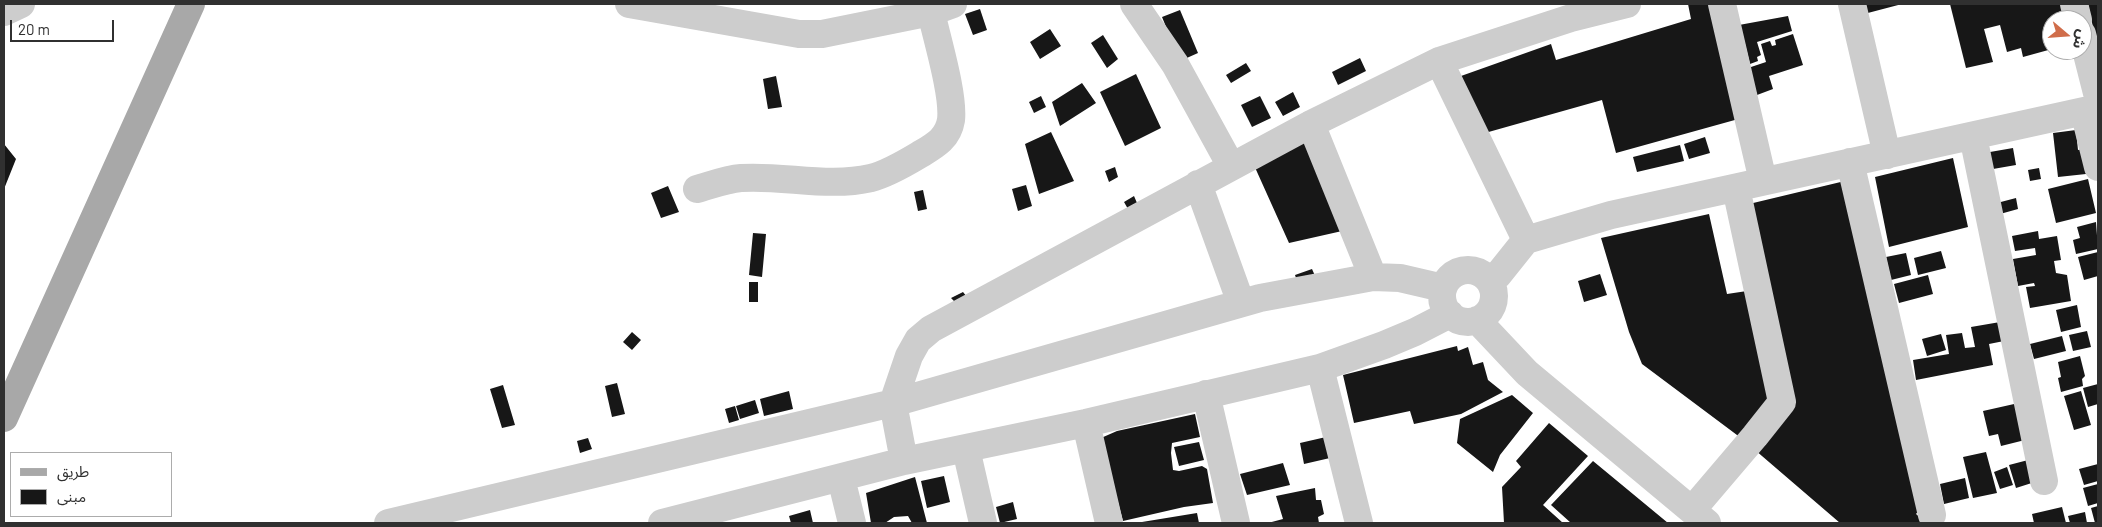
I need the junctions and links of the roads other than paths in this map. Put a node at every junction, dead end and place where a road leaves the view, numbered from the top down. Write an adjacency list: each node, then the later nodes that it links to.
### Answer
1 (21, 4): 10 (street)
2 (191, 4): 34 (main road)
3 (629, 4): 8 (street)
4 (1134, 4): 18 (street)
5 (1627, 4): 9 (street)
6 (1722, 4): 20 (street)
7 (1852, 4): 16 (street)
8 (942, 8): 23 (street)
9 (1566, 11): 12 (street)
10 (4, 12)
11 (2086, 60): 13 (street)
12 (1439, 61): 14 (street); 24 (street)
13 (2094, 105): 15 (street); 19 (street)
14 (1311, 124): 18 (street); 25 (street)
15 (1974, 136): 16 (street); 39 (street)
16 (1887, 155): 17 (street)
17 (1850, 162): 20 (street); 41 (street)
18 (1231, 166): 21 (street)
19 (2098, 167)
20 (1763, 182): 22 (street)
21 (1198, 184): 28 (street); 33 (street)
22 (1736, 188): 24 (street); 42 (street)
23 (697, 189)
24 (1526, 240): 26 (street)
25 (1373, 277): 27 (street); 28 (street)
26 (1490, 280): 27 (street); 30 (street)
27 (1443, 288): 29 (street)
28 (1241, 303): 33 (street)
29 (1450, 314): 30 (street); 31 (street)
30 (1477, 320): 42 (street)
31 (1320, 368): 32 (street); 49 (street)
32 (1206, 394): 35 (street); 48 (street)
33 (893, 403): 37 (street); 43 (street)
34 (4, 418)
35 (1086, 423): 36 (street); 47 (street)
36 (966, 449): 37 (street); 46 (street)
37 (904, 461): 38 (street)
38 (841, 478): 40 (street); 45 (street)
39 (2044, 481)
40 (729, 514): 44 (street)
41 (1932, 515)
42 (1699, 517)
43 (388, 523)
44 (662, 523)
45 (852, 523)
46 (983, 523)
47 (1109, 523)
48 (1236, 523)
49 (1359, 523)

